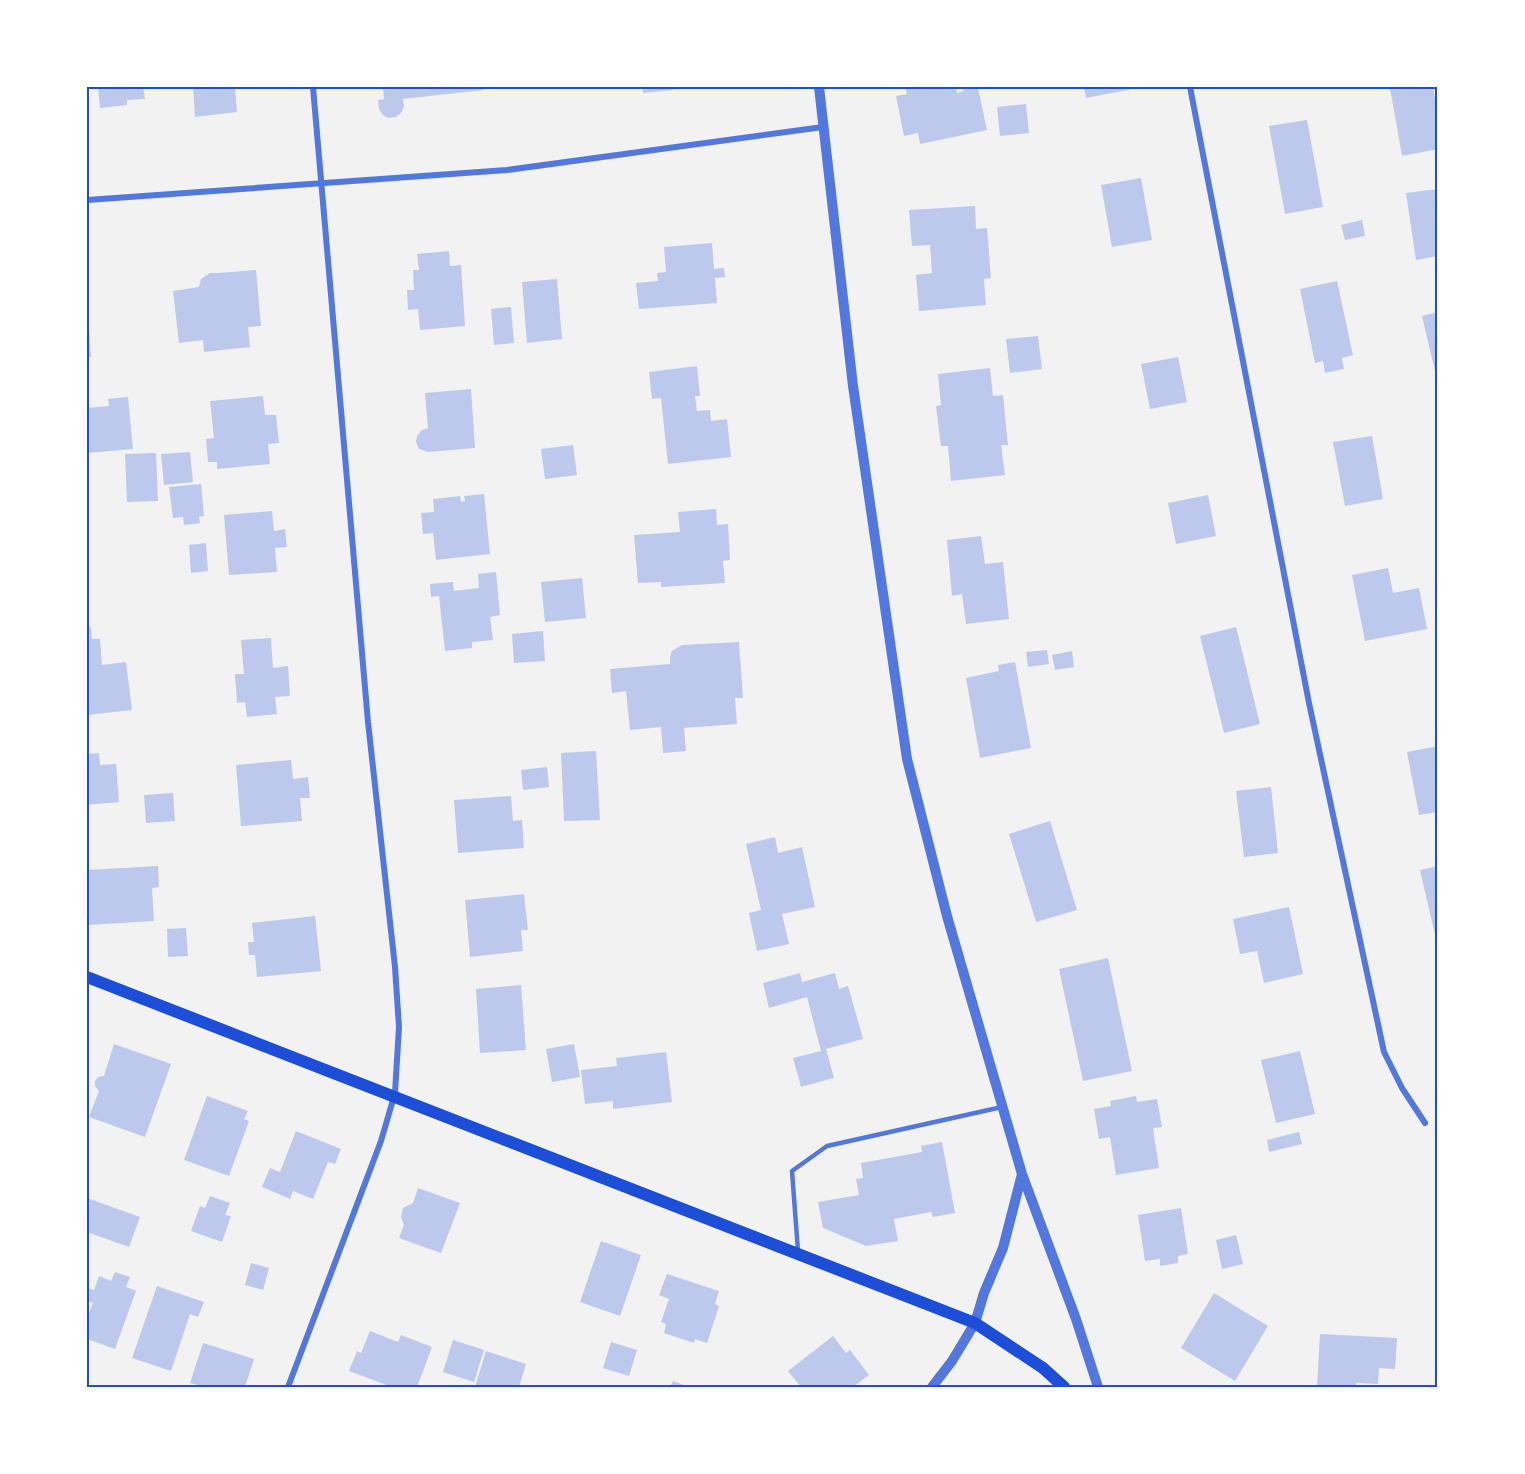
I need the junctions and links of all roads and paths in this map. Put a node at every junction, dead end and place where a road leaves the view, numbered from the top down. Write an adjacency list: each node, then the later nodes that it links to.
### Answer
1 (313, 87): 5 (street)
2 (819, 87): 4 (street)
3 (1190, 87): 10 (street)
4 (824, 127): 5 (street); 9 (street)
5 (321, 183): 6 (street); 8 (street)
6 (87, 200)
7 (87, 977): 8 (main road)
8 (394, 1097): 12 (main road); 14 (street)
9 (1002, 1107): 11 (street); 12 (lane)
10 (1425, 1123)
11 (1022, 1174): 13 (street); 17 (street)
12 (798, 1254): 13 (main road)
13 (975, 1323): 15 (street); 16 (main road)
14 (288, 1387)
15 (932, 1387)
16 (1064, 1387)
17 (1098, 1387)

